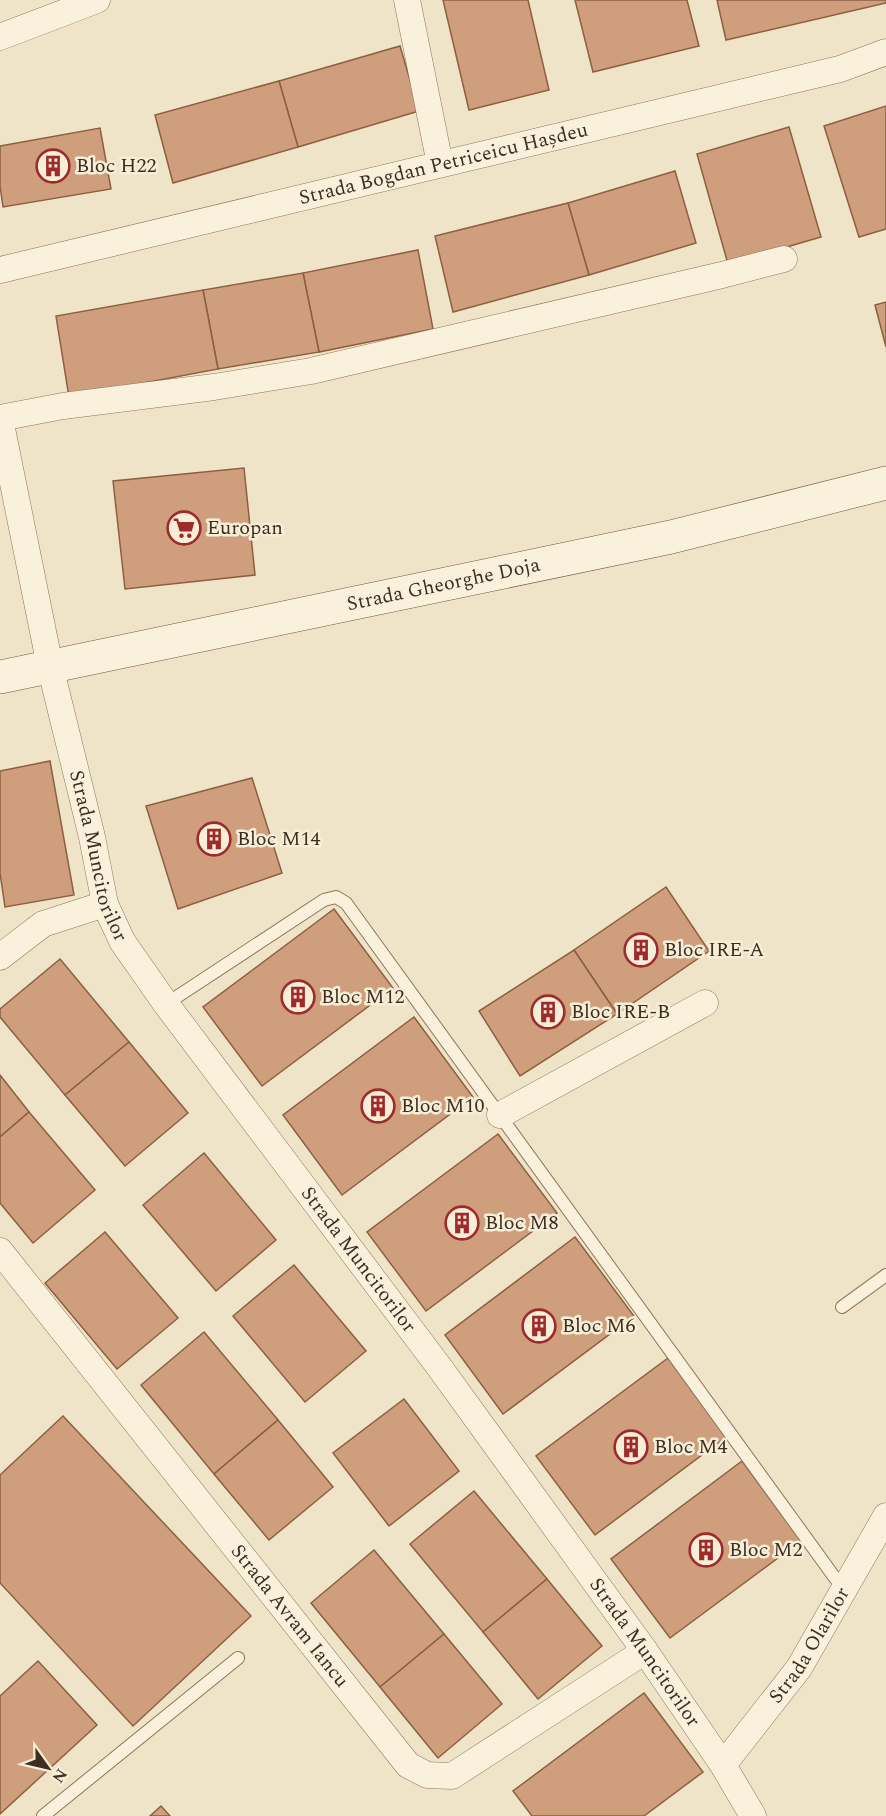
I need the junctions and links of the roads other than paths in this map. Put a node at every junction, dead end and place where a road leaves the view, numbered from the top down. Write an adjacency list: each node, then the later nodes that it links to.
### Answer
1 (97, 0): 3 (street)
2 (407, 0): 5 (street)
3 (0, 37)
4 (886, 52): 5 (street, Strada Bogdan Petriceicu Hașdeu)
5 (440, 164): 7 (street, Strada Bogdan Petriceicu Hașdeu)
6 (784, 259): 8 (street)
7 (0, 270)
8 (0, 418): 10 (street, Strada Muncitorilor)
9 (886, 483): 10 (main road, Strada Gheorghe Doja)
10 (50, 666): 11 (main road, Strada Gheorghe Doja); 12 (street, Strada Muncitorilor)
11 (0, 677)
12 (105, 904): 13 (street); 15 (street, Strada Muncitorilor)
13 (0, 957)
14 (705, 1003): 16 (street)
15 (166, 1004): 16 (lane); 22 (street, Strada Muncitorilor)
16 (500, 1115): 21 (lane)
17 (2, 1259): 22 (street, Strada Avram Iancu)
18 (886, 1275): 19 (lane)
19 (842, 1307)
20 (886, 1516): 21 (street, Strada Olarilor)
21 (843, 1589): 24 (street, Strada Olarilor)
22 (645, 1651): 24 (street, Strada Muncitorilor)
23 (238, 1658): 25 (lane)
24 (723, 1765): 26 (street, Strada Muncitorilor)
25 (43, 1816)
26 (753, 1816)

